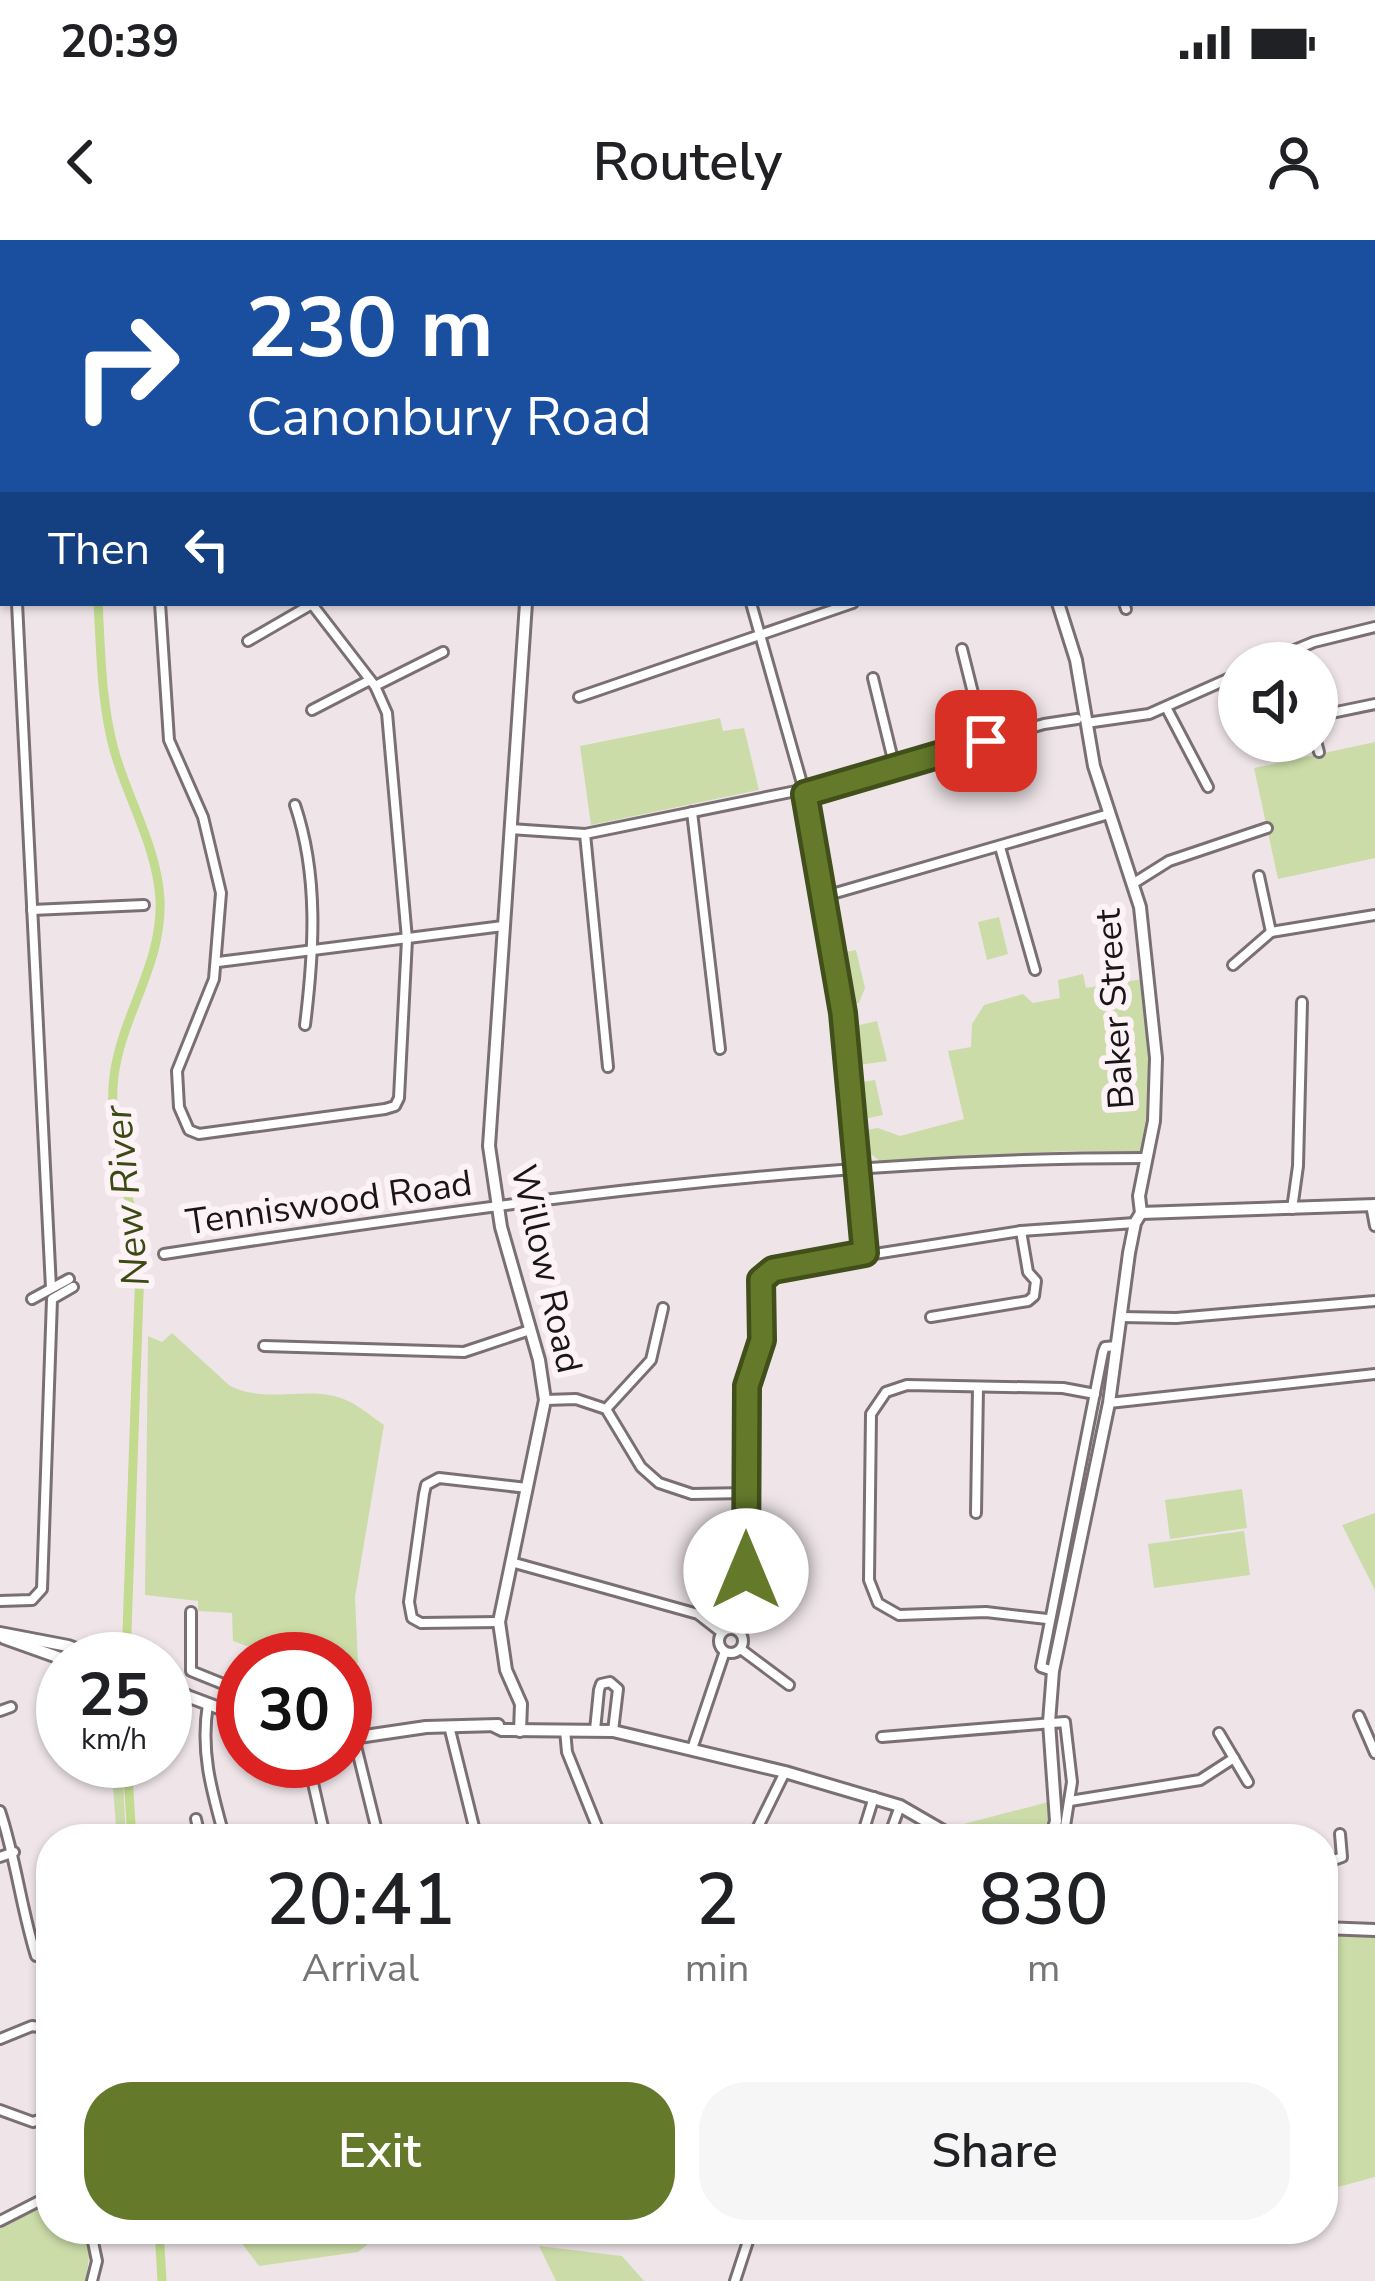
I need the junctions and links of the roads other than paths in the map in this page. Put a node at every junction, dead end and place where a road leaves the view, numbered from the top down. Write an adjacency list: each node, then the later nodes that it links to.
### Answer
1 (17, 606): 39 (street)
2 (160, 606): 45 (street)
3 (307, 606): 11 (street)
4 (314, 606): 16 (street)
5 (526, 606): 32 (street, Willow Road)
6 (752, 606): 10 (street)
7 (844, 606): 10 (street)
8 (1059, 606): 23 (street, Baker Street)
9 (1375, 628): 12 (street)
10 (760, 634): 18 (street); 27 (street)
11 (248, 641)
12 (1314, 642)
13 (962, 650): 24 (street)
14 (443, 652): 16 (street)
15 (873, 678): 25 (street)
16 (373, 683): 21 (street); 43 (street)
17 (1218, 684): 20 (street)
18 (579, 697)
19 (1375, 704): 22 (street)
20 (1167, 708): 23 (street); 26 (street)
21 (312, 710)
22 (1338, 712)
23 (1082, 721): 24 (street); 30 (street, Baker Street)
24 (986, 741): 25 (street)
25 (896, 768): 27 (street)
26 (1208, 787)
27 (805, 794): 29 (street); 37 (street)
28 (295, 805): 44 (street)
29 (692, 812): 33 (street); 50 (street)
30 (1109, 814): 34 (street); 36 (street, Baker Street)
31 (1267, 828): 36 (street)
32 (510, 830): 33 (street); 41 (street, Willow Road)
33 (585, 834): 51 (street)
34 (1000, 847): 37 (street); 47 (street)
35 (1259, 876): 42 (street)
36 (1134, 883): 52 (street, Baker Street)
37 (825, 896): 53 (street)
38 (144, 905): 39 (street)
39 (32, 910): 62 (street)
40 (1375, 915): 42 (street)
41 (503, 926): 43 (street); 55 (street, Willow Road)
42 (1271, 932): 46 (street)
43 (406, 940): 44 (street); 45 (street)
44 (314, 952): 45 (street); 49 (street)
45 (218, 962)
46 (1233, 965)
47 (1035, 970)
48 (1302, 1002): 56 (street)
49 (305, 1025)
50 (720, 1049)
51 (608, 1067)
52 (1148, 1157): 53 (street, Tenniswood Road); 57 (street, Baker Street)
53 (856, 1170): 55 (street, Tenniswood Road); 61 (street)
54 (1373, 1205): 56 (street); 58 (street)
55 (497, 1206): 60 (street, Tenniswood Road); 68 (street, Willow Road)
56 (1292, 1210): 57 (street)
57 (1138, 1218): 59 (street); 67 (street, Baker Street)
58 (1375, 1226)
59 (1021, 1231): 61 (street); 66 (street)
60 (164, 1254)
61 (869, 1254): 78 (street)
62 (51, 1288): 63 (street); 81 (street)
63 (32, 1299)
64 (1375, 1301): 67 (street)
65 (663, 1308): 76 (street)
66 (931, 1317)
67 (1121, 1317): 70 (street, Baker Street)
68 (530, 1330): 69 (street); 74 (street, Willow Road)
69 (264, 1346)
70 (1118, 1346): 73 (street, Baker Street); 75 (street, Baker Street)
71 (1375, 1374): 75 (street)
72 (978, 1387): 73 (street); 79 (street); 83 (street)
73 (1095, 1394): 83 (street, Baker Street)
74 (544, 1400): 76 (street); 77 (street, Willow Road)
75 (1109, 1403): 92 (street, Baker Street)
76 (606, 1409): 78 (street)
77 (527, 1488): 80 (street, Willow Road); 84 (street)
78 (747, 1493): 85 (street)
79 (976, 1513)
80 (509, 1562): 84 (street, Willow Road); 86 (street)
81 (0, 1601)
82 (191, 1612): 93 (street)
83 (1048, 1619): 92 (street, Baker Street)
84 (500, 1622): 103 (street, Willow Road)
85 (738, 1630): 86 (street); 90 (street)
86 (721, 1632): 91 (street)
87 (0, 1634): 88 (street); 89 (street)
88 (36, 1640)
89 (36, 1648)
90 (742, 1650): 91 (street); 94 (street)
91 (724, 1654): 111 (street)
92 (1053, 1672): 101 (street, Baker Street)
93 (216, 1681)
94 (789, 1685)
95 (192, 1698): 96 (street)
96 (208, 1704): 98 (street); 125 (street)
97 (11, 1707): 99 (street)
98 (216, 1707)
99 (0, 1712)
100 (1359, 1716): 112 (street)
101 (1048, 1722): 109 (street); 120 (street); 134 (street, Baker Street)
102 (449, 1726): 103 (street); 108 (street); 128 (street)
103 (520, 1727): 104 (street)
104 (563, 1729): 105 (street); 129 (street)
105 (595, 1730): 106 (street); 106 (street)
106 (613, 1731): 110 (street)
107 (1220, 1733): 114 (street)
108 (372, 1735)
109 (883, 1737)
110 (657, 1742): 111 (street); 113 (street)
111 (693, 1746): 113 (street)
112 (1375, 1754)
113 (725, 1758): 115 (street)
114 (1234, 1758): 116 (street); 120 (street)
115 (785, 1772): 119 (street); 130 (street)
116 (1248, 1782)
117 (314, 1788): 126 (street)
118 (364, 1788): 127 (street)
119 (874, 1796): 121 (street); 131 (street)
120 (1070, 1801): 135 (street)
121 (900, 1806): 132 (street); 133 (street)
122 (0, 1811): 137 (street)
123 (196, 1819): 124 (street)
124 (197, 1824)
125 (221, 1824)
126 (322, 1824)
127 (375, 1824)
128 (472, 1824)
129 (596, 1824)
130 (759, 1824)
131 (866, 1824)
132 (893, 1824)
133 (931, 1824)
134 (1053, 1824)
135 (1066, 1824)
136 (1340, 1834): 139 (street)
137 (14, 1852): 138 (street); 142 (street)
138 (0, 1857)
139 (1338, 1858)
140 (1338, 1929): 141 (street)
141 (1375, 1930)
142 (36, 1956)
143 (36, 2027): 144 (street)
144 (0, 2038)
145 (0, 2110): 146 (street)
146 (36, 2121)
147 (36, 2203): 148 (street)
148 (0, 2221)
149 (94, 2244): 151 (street)
150 (747, 2244): 152 (street)
151 (92, 2281)
152 (735, 2281)

